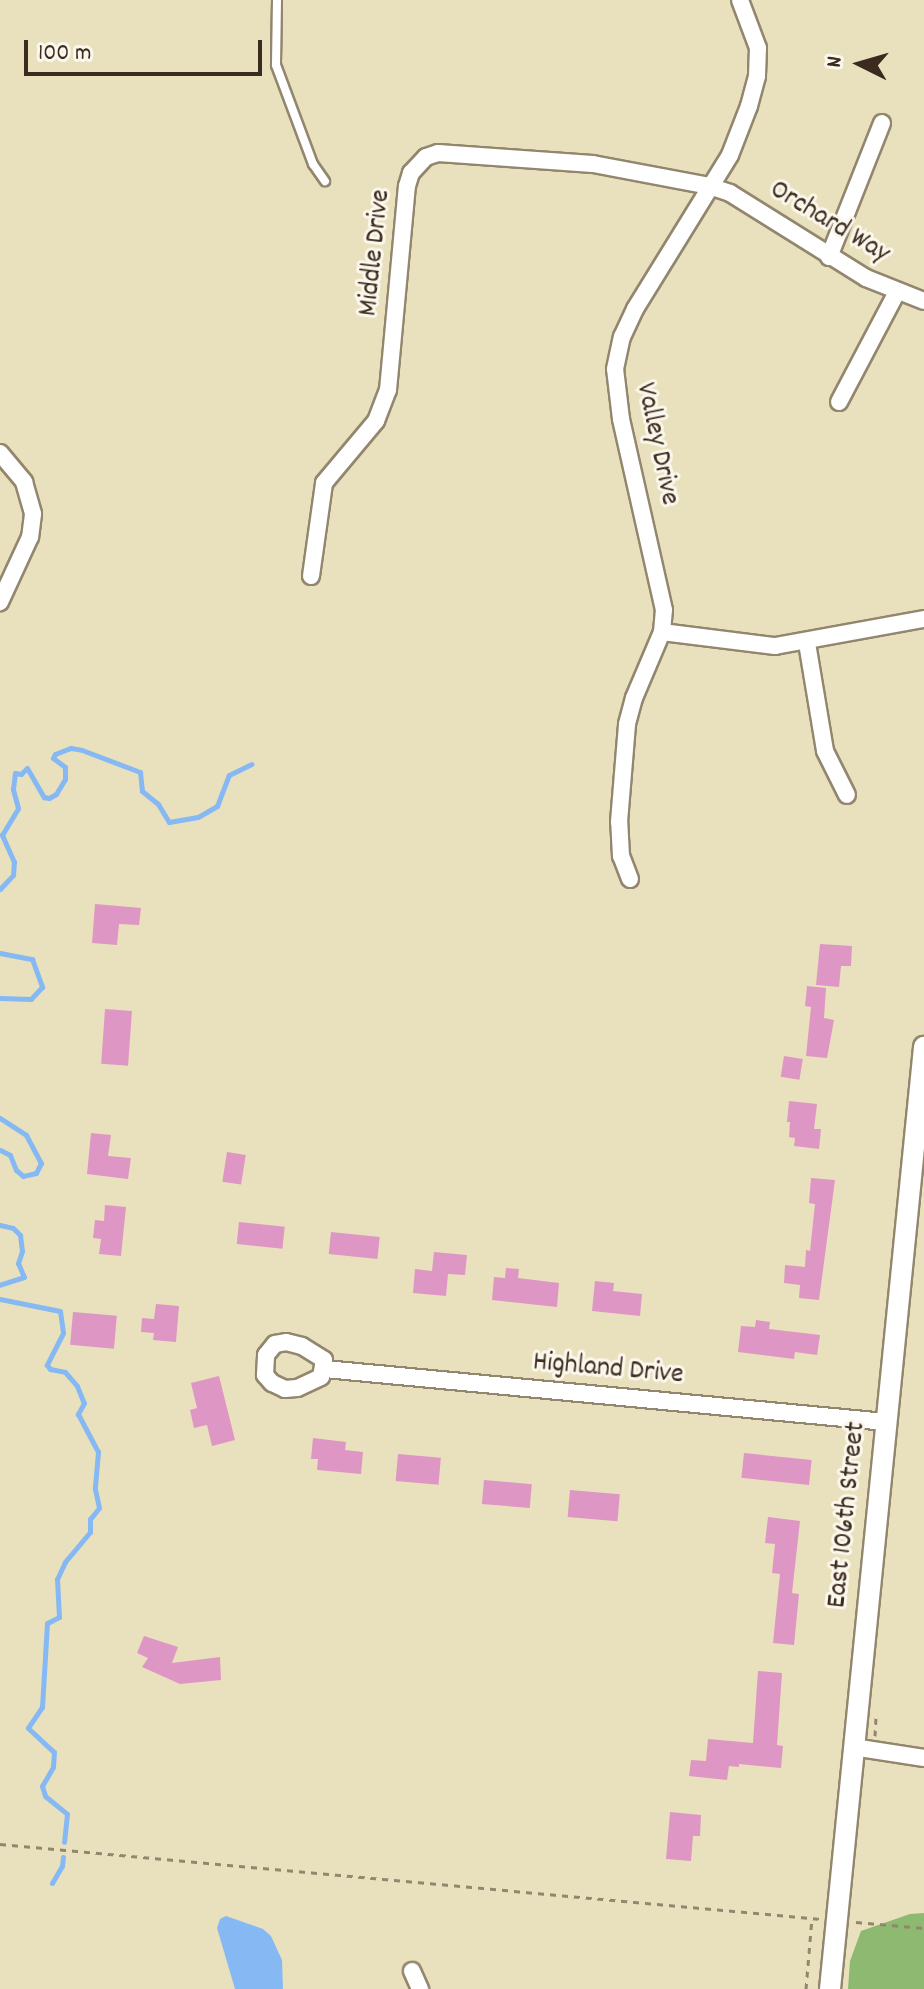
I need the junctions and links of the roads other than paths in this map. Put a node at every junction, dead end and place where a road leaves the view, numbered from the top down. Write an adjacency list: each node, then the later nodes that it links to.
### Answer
1 (277, 0): 4 (lane)
2 (740, 0): 5 (street, Valley Drive)
3 (882, 123): 6 (street)
4 (325, 181)
5 (709, 186): 6 (street, Orchard Way); 11 (street, Middle Drive); 14 (street, Valley Drive)
6 (829, 257): 7 (street, Orchard Way)
7 (897, 292): 8 (street, Orchard Way); 9 (street)
8 (924, 301)
9 (839, 402)
10 (0, 453): 12 (street)
11 (311, 576)
12 (0, 602)
13 (924, 619): 15 (street)
14 (662, 632): 15 (street); 17 (street, Valley Drive)
15 (807, 643): 16 (street)
16 (847, 795)
17 (630, 879)
18 (924, 1047): 20 (street, East 106th Street)
19 (325, 1369): 20 (street, Highland Drive)
20 (886, 1422): 21 (street, East 106th Street)
21 (853, 1747): 22 (street); 25 (street, East 106th Street)
22 (924, 1758)
23 (412, 1971): 24 (street)
24 (420, 1989)
25 (830, 1989)

